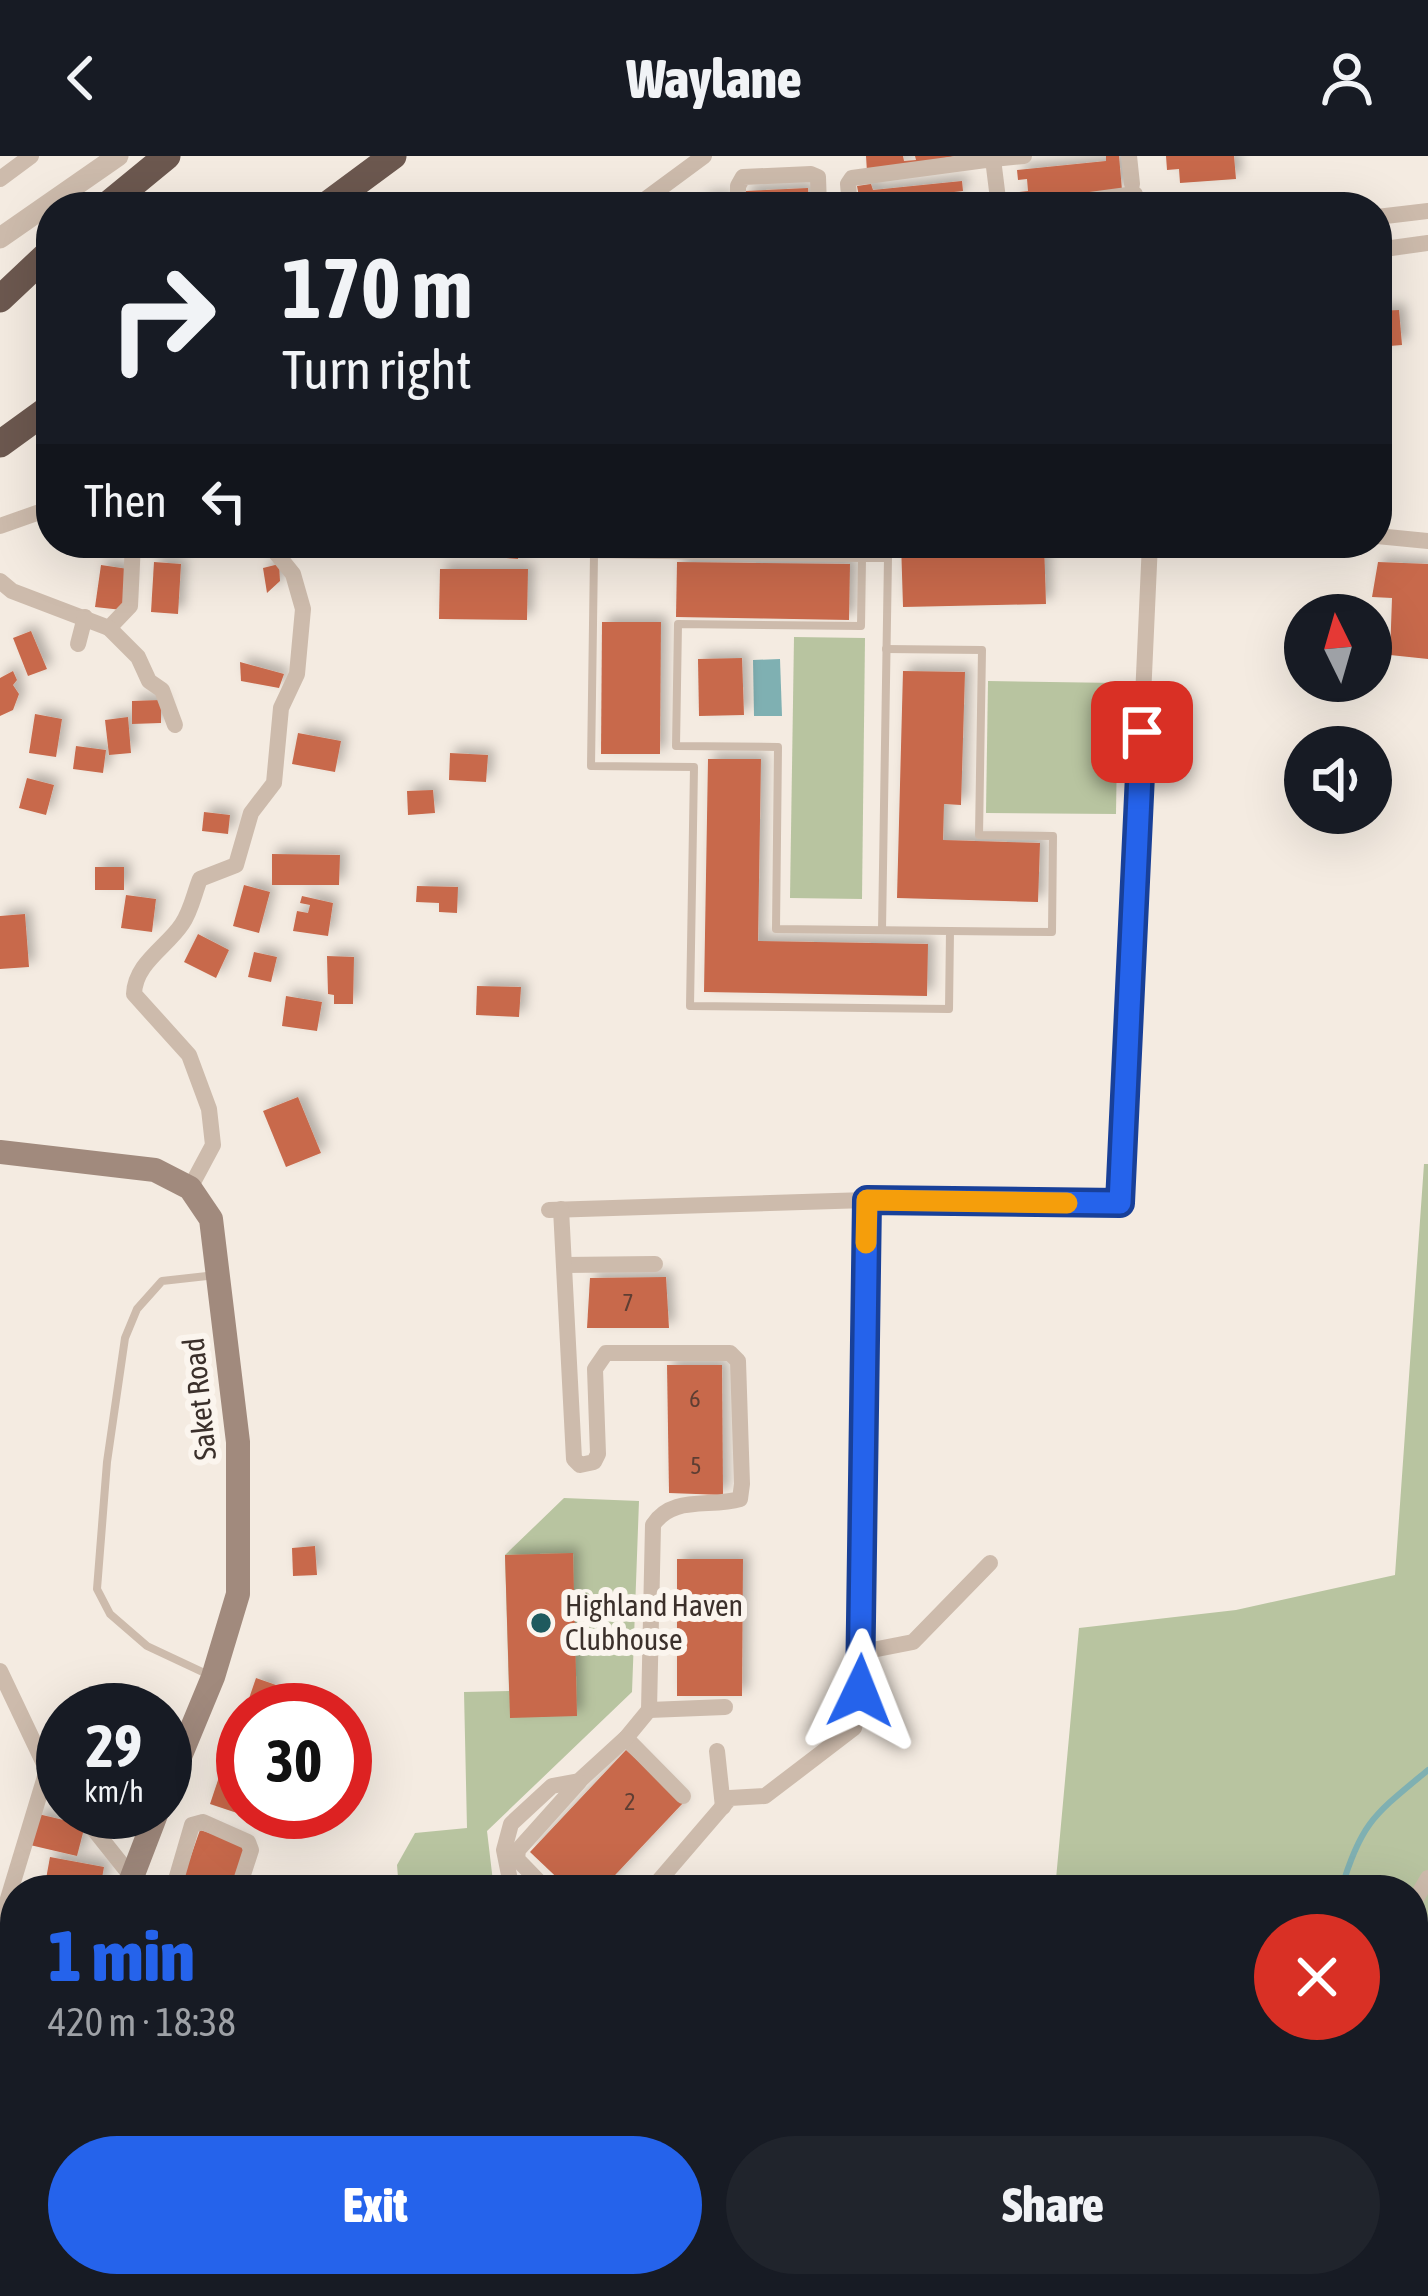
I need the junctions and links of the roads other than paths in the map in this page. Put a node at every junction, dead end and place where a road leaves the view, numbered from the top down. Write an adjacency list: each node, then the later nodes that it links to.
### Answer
1 (31, 156): 12 (street)
2 (118, 156): 13 (street)
3 (167, 156): 14 (highway)
4 (393, 156): 15 (highway)
5 (704, 156): 16 (street)
6 (855, 156): 11 (street)
7 (1024, 156): 10 (street)
8 (1129, 156): 21 (street)
9 (967, 159): 10 (street); 11 (street)
10 (993, 159): 20 (street)
11 (857, 177): 19 (street)
12 (0, 179)
13 (66, 192)
14 (123, 192)
15 (344, 192)
16 (655, 192)
17 (738, 192): 18 (street)
18 (818, 192)
19 (849, 192)
20 (997, 192)
21 (1117, 192)
22 (1428, 211): 24 (street)
23 (36, 213): 25 (street)
24 (1392, 215)
25 (0, 238)
26 (1428, 243): 27 (street)
27 (1392, 248)
28 (36, 265): 29 (highway)
29 (0, 299)
30 (36, 418): 31 (highway)
31 (0, 444)
32 (36, 513): 33 (street)
33 (0, 526)
34 (1392, 537): 35 (street)
35 (1428, 541)
36 (133, 558): 44 (street)
37 (280, 558): 51 (street)
38 (594, 558): 49 (lane)
39 (862, 558): 40 (lane); 48 (lane)
40 (888, 558): 46 (lane)
41 (1149, 558): 52 (street)
42 (0, 581): 43 (street)
43 (85, 617): 44 (street); 45 (street)
44 (109, 628): 47 (street)
45 (78, 644)
46 (886, 649): 48 (lane); 49 (lane)
47 (175, 725)
48 (883, 930): 49 (lane)
49 (950, 931)
50 (0, 1152): 51 (main road)
51 (190, 1188): 55 (main road, Saket Road)
52 (867, 1200): 53 (street); 57 (street)
53 (566, 1264): 54 (street); 61 (street)
54 (655, 1264)
55 (218, 1275): 59 (main road, Saket Road); 59 (lane)
56 (990, 1563): 57 (street)
57 (862, 1652): 69 (street)
58 (0, 1671): 64 (street)
59 (213, 1677): 62 (main road, Saket Road)
60 (724, 1707): 61 (street)
61 (649, 1710): 63 (street)
62 (192, 1728)
63 (626, 1738): 66 (street); 67 (street)
64 (36, 1747)
65 (717, 1751): 69 (street)
66 (579, 1781): 77 (street); 78 (street)
67 (682, 1796)
68 (36, 1806): 72 (street)
69 (723, 1807): 79 (street)
70 (99, 1839): 73 (street)
71 (147, 1839): 74 (main road)
72 (15, 1875)
73 (123, 1875)
74 (132, 1875)
75 (177, 1875): 76 (street)
76 (243, 1875)
77 (509, 1875)
78 (532, 1875)
79 (664, 1875)

